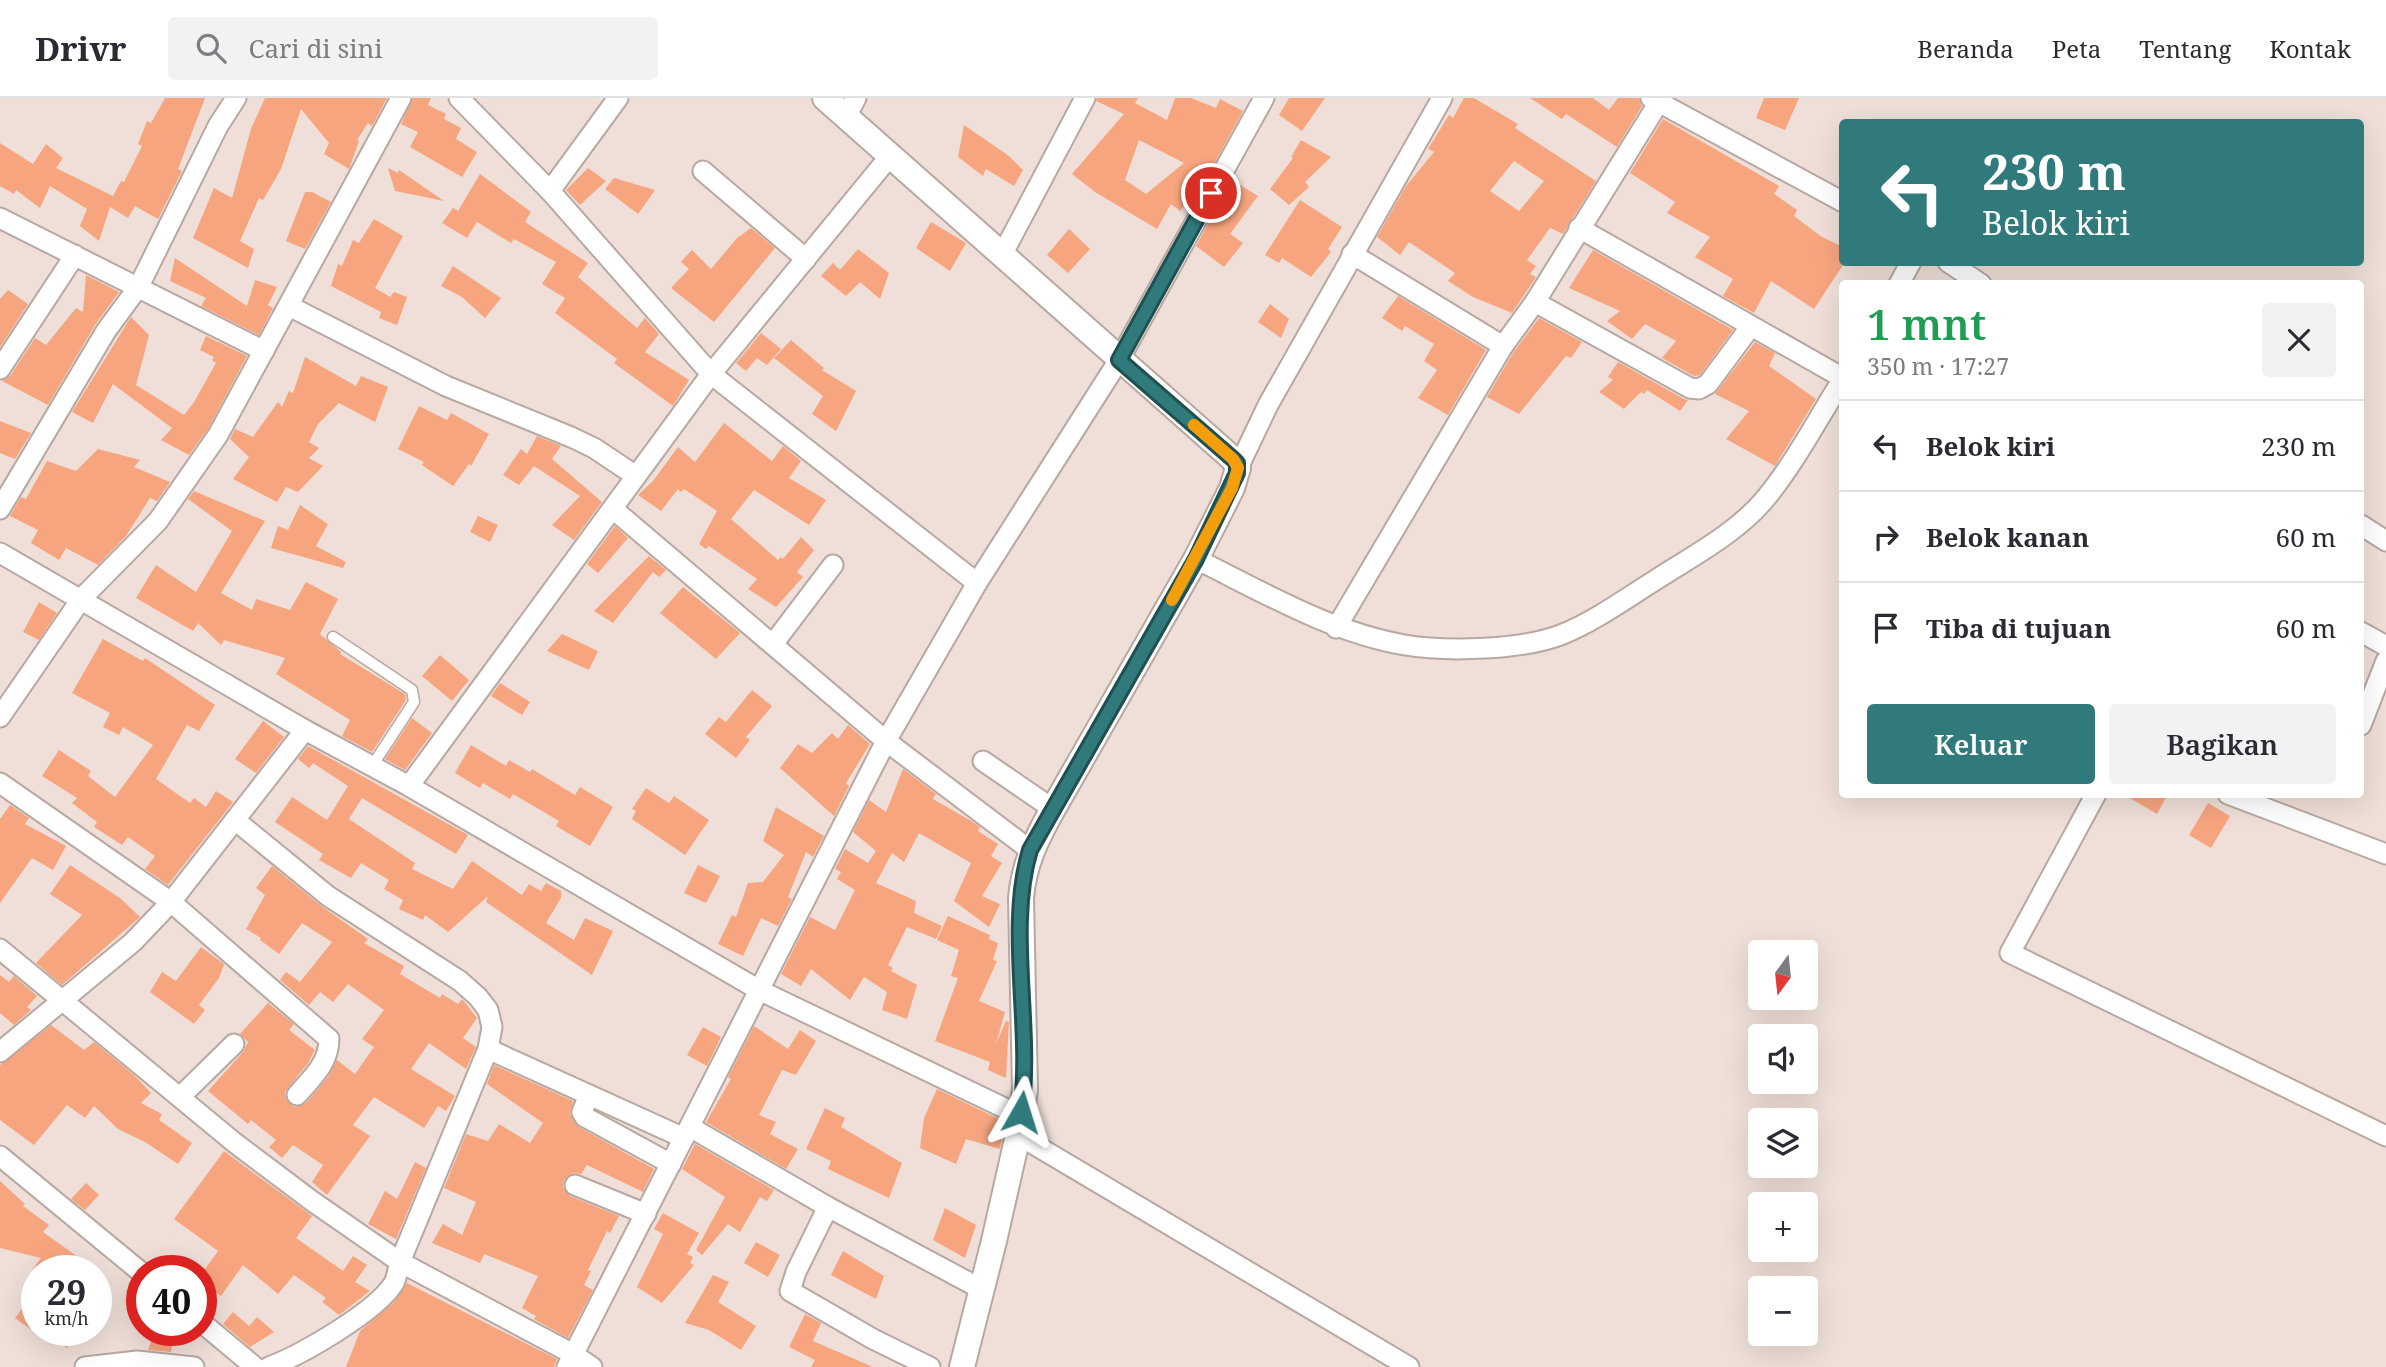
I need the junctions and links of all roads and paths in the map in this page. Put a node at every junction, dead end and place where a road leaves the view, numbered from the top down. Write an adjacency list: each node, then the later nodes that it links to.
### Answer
1 (236, 98): 23 (street)
2 (401, 98): 25 (street)
3 (459, 98): 13 (street)
4 (618, 98): 13 (street)
5 (825, 98): 10 (street)
6 (1085, 98): 19 (street)
7 (1264, 98): 29 (street)
8 (1442, 98): 17 (street)
9 (1655, 100): 14 (street); 16 (street)
10 (851, 107): 11 (street)
11 (890, 156): 19 (street); 20 (street)
12 (703, 171): 20 (street)
13 (550, 191): 31 (street)
14 (1839, 200)
15 (0, 218): 18 (street)
16 (1579, 228): 24 (street); 26 (street)
17 (1352, 254): 27 (street); 34 (street)
18 (75, 255): 23 (street); 30 (street)
19 (1002, 255): 29 (street)
20 (806, 259): 31 (street)
21 (1954, 266): 22 (street)
22 (1975, 280)
23 (139, 286): 28 (street); 36 (street)
24 (1535, 302): 26 (street); 27 (street)
25 (289, 306): 28 (street); 35 (street)
26 (1751, 326): 32 (street)
27 (1503, 346): 45 (street)
28 (264, 351): 44 (street)
29 (1119, 360): 34 (street); 43 (street)
30 (0, 369)
31 (711, 374): 35 (street); 43 (street)
32 (1839, 377)
33 (1839, 385): 45 (street)
34 (1238, 468): 41 (street)
35 (636, 476): 37 (street)
36 (0, 509)
37 (613, 509): 48 (street); 58 (street)
38 (2364, 527): 39 (street)
39 (2386, 541)
40 (0, 553): 44 (street)
41 (1196, 559): 45 (street); 61 (street)
42 (833, 565): 48 (street)
43 (977, 583): 54 (street)
44 (82, 598): 51 (street); 53 (street)
45 (1336, 628)
46 (2364, 634): 49 (street)
47 (333, 637): 56 (lane)
48 (773, 644): 54 (street)
49 (2386, 646)
50 (2386, 661): 52 (street)
51 (0, 717)
52 (2364, 717)
53 (305, 730): 56 (street); 62 (street)
54 (886, 741): 63 (street); 67 (street)
55 (983, 761): 61 (street)
56 (372, 766): 58 (street)
57 (0, 783): 65 (street)
58 (409, 786): 67 (street)
59 (2094, 798): 77 (street)
60 (2239, 798): 64 (street)
61 (1053, 809): 63 (street)
62 (235, 820): 65 (street); 70 (street)
63 (1030, 850): 75 (street)
64 (2386, 854)
65 (171, 902): 68 (street); 73 (street)
66 (0, 949): 68 (street)
67 (759, 990): 75 (street); 76 (street)
68 (63, 1000): 71 (street); 74 (street)
69 (234, 1044): 74 (street)
70 (488, 1049): 72 (street); 84 (street)
71 (0, 1052)
72 (589, 1095): 76 (street); 79 (street)
73 (297, 1096)
74 (180, 1097): 84 (street)
75 (1019, 1126): 85 (street); 95 (street)
76 (687, 1133): 79 (street); 81 (street)
77 (2386, 1136)
78 (0, 1156): 83 (street)
79 (671, 1164): 82 (street)
80 (575, 1185): 82 (street)
81 (828, 1207): 85 (street); 93 (street)
82 (646, 1214): 87 (street)
83 (126, 1260)
84 (400, 1262): 87 (street); 91 (street)
85 (983, 1290): 94 (street)
86 (217, 1335): 90 (street)
87 (570, 1360): 92 (street)
88 (85, 1367): 89 (street)
89 (194, 1367)
90 (255, 1367)
91 (269, 1367)
92 (592, 1367)
93 (930, 1367)
94 (962, 1367)
95 (1409, 1367)

